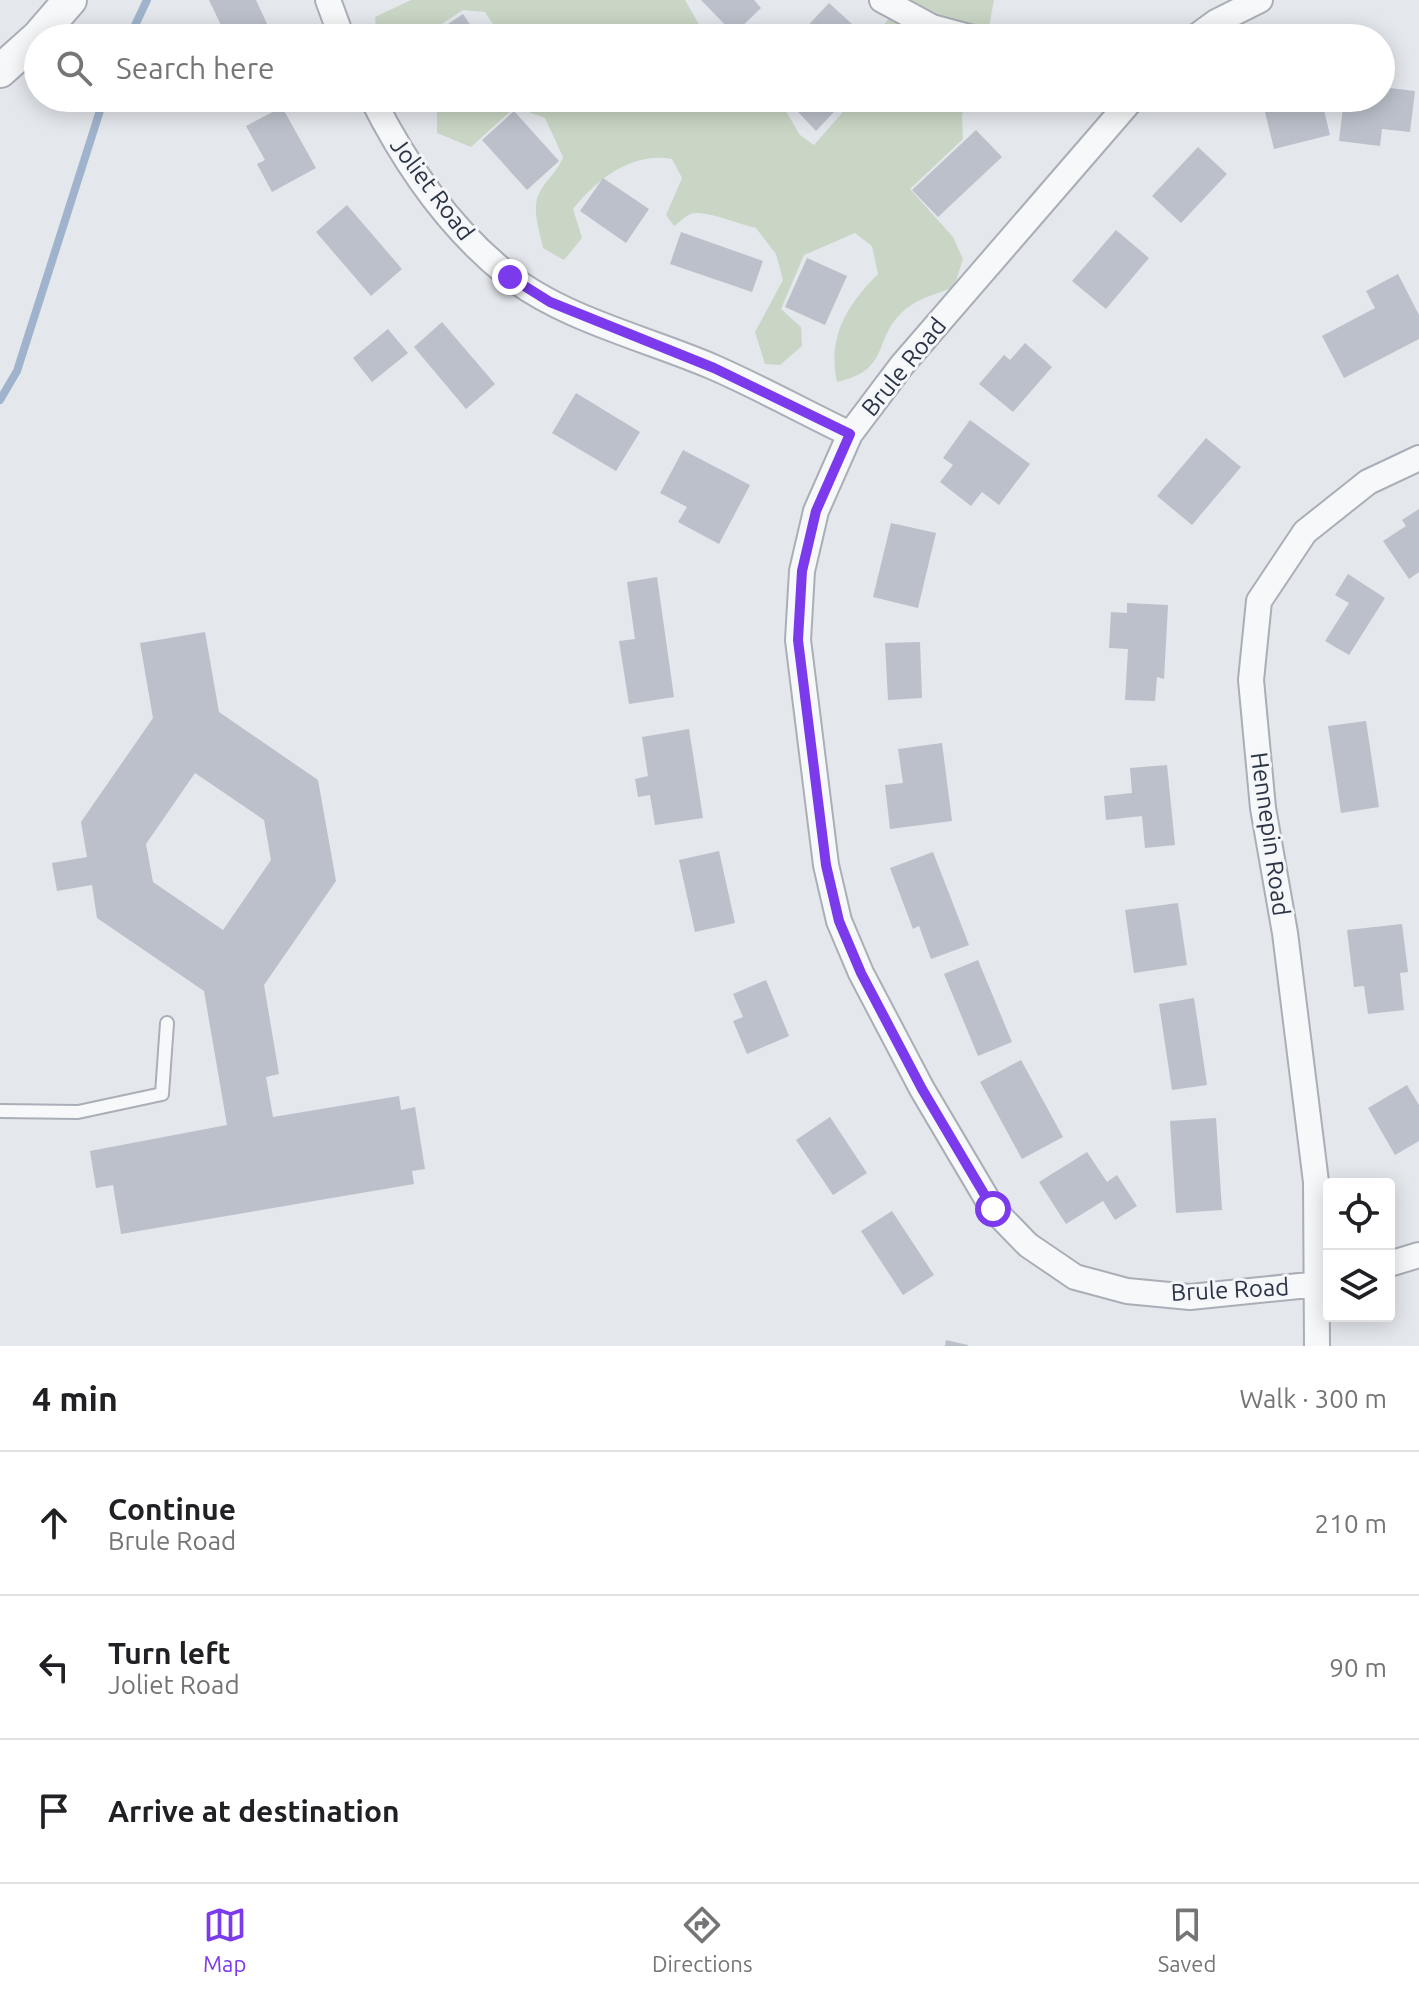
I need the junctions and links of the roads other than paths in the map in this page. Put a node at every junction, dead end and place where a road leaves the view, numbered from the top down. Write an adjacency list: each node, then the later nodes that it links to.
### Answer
1 (70, 0): 5 (street)
2 (328, 0): 6 (street)
3 (882, 0): 7 (street)
4 (1260, 0): 8 (street)
5 (49, 24)
6 (337, 24)
7 (926, 24)
8 (1213, 24)
9 (24, 50): 10 (street)
10 (0, 71)
11 (379, 112): 13 (street, Joliet Road)
12 (1121, 112): 13 (street, Brule Road)
13 (850, 434): 20 (street, Brule Road)
14 (1419, 458): 19 (street, Hennepin Road)
15 (167, 1023): 16 (lane)
16 (0, 1111)
17 (1419, 1255): 18 (street)
18 (1395, 1262)
19 (1323, 1271)
20 (1323, 1284)
21 (1323, 1293): 22 (street, Hennepin Road)
22 (1317, 1346)

